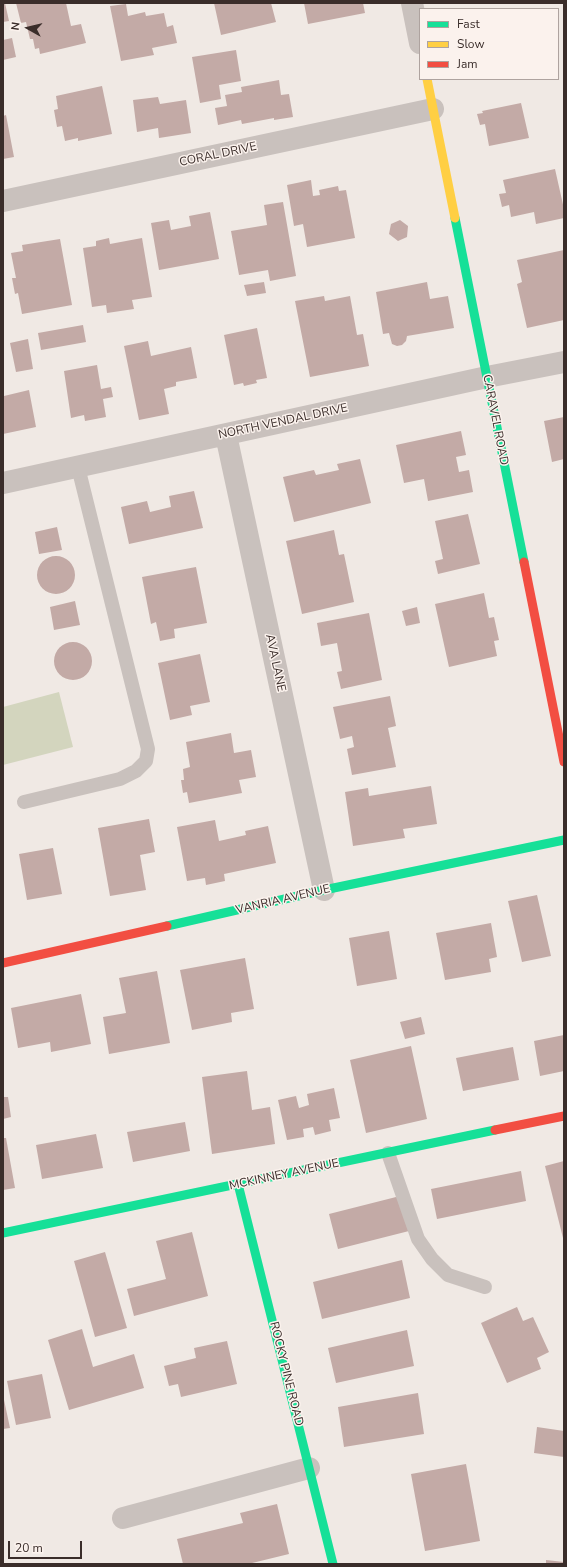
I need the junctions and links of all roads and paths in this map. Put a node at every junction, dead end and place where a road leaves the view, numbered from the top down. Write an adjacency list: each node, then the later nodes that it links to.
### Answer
1 (412, 3): 2 (street)
2 (419, 38)
3 (427, 80): 4 (street, CARAVEL ROAD)
4 (433, 109): 5 (street, CORAL DRIVE); 7 (street, CARAVEL ROAD)
5 (3, 201)
6 (564, 362): 7 (street, NORTH VENDAL DRIVE)
7 (487, 377): 8 (street, NORTH VENDAL DRIVE); 11 (street, CARAVEL ROAD)
8 (226, 435): 9 (street, NORTH VENDAL DRIVE); 14 (street, AVA LANE)
9 (78, 467): 10 (street, NORTH VENDAL DRIVE); 12 (lane)
10 (3, 483)
11 (564, 762)
12 (24, 802)
13 (564, 840): 14 (street, VANRIA AVENUE)
14 (324, 890): 15 (street, VANRIA AVENUE)
15 (3, 963)
16 (564, 1116): 17 (street, MCKINNEY AVENUE)
17 (388, 1153): 18 (street, MCKINNEY AVENUE); 20 (lane)
18 (238, 1184): 19 (street, MCKINNEY AVENUE); 21 (street, ROCKY PINE ROAD)
19 (3, 1234)
20 (485, 1287)
21 (309, 1468): 22 (street); 23 (street, ROCKY PINE ROAD)
22 (123, 1518)
23 (333, 1564)

